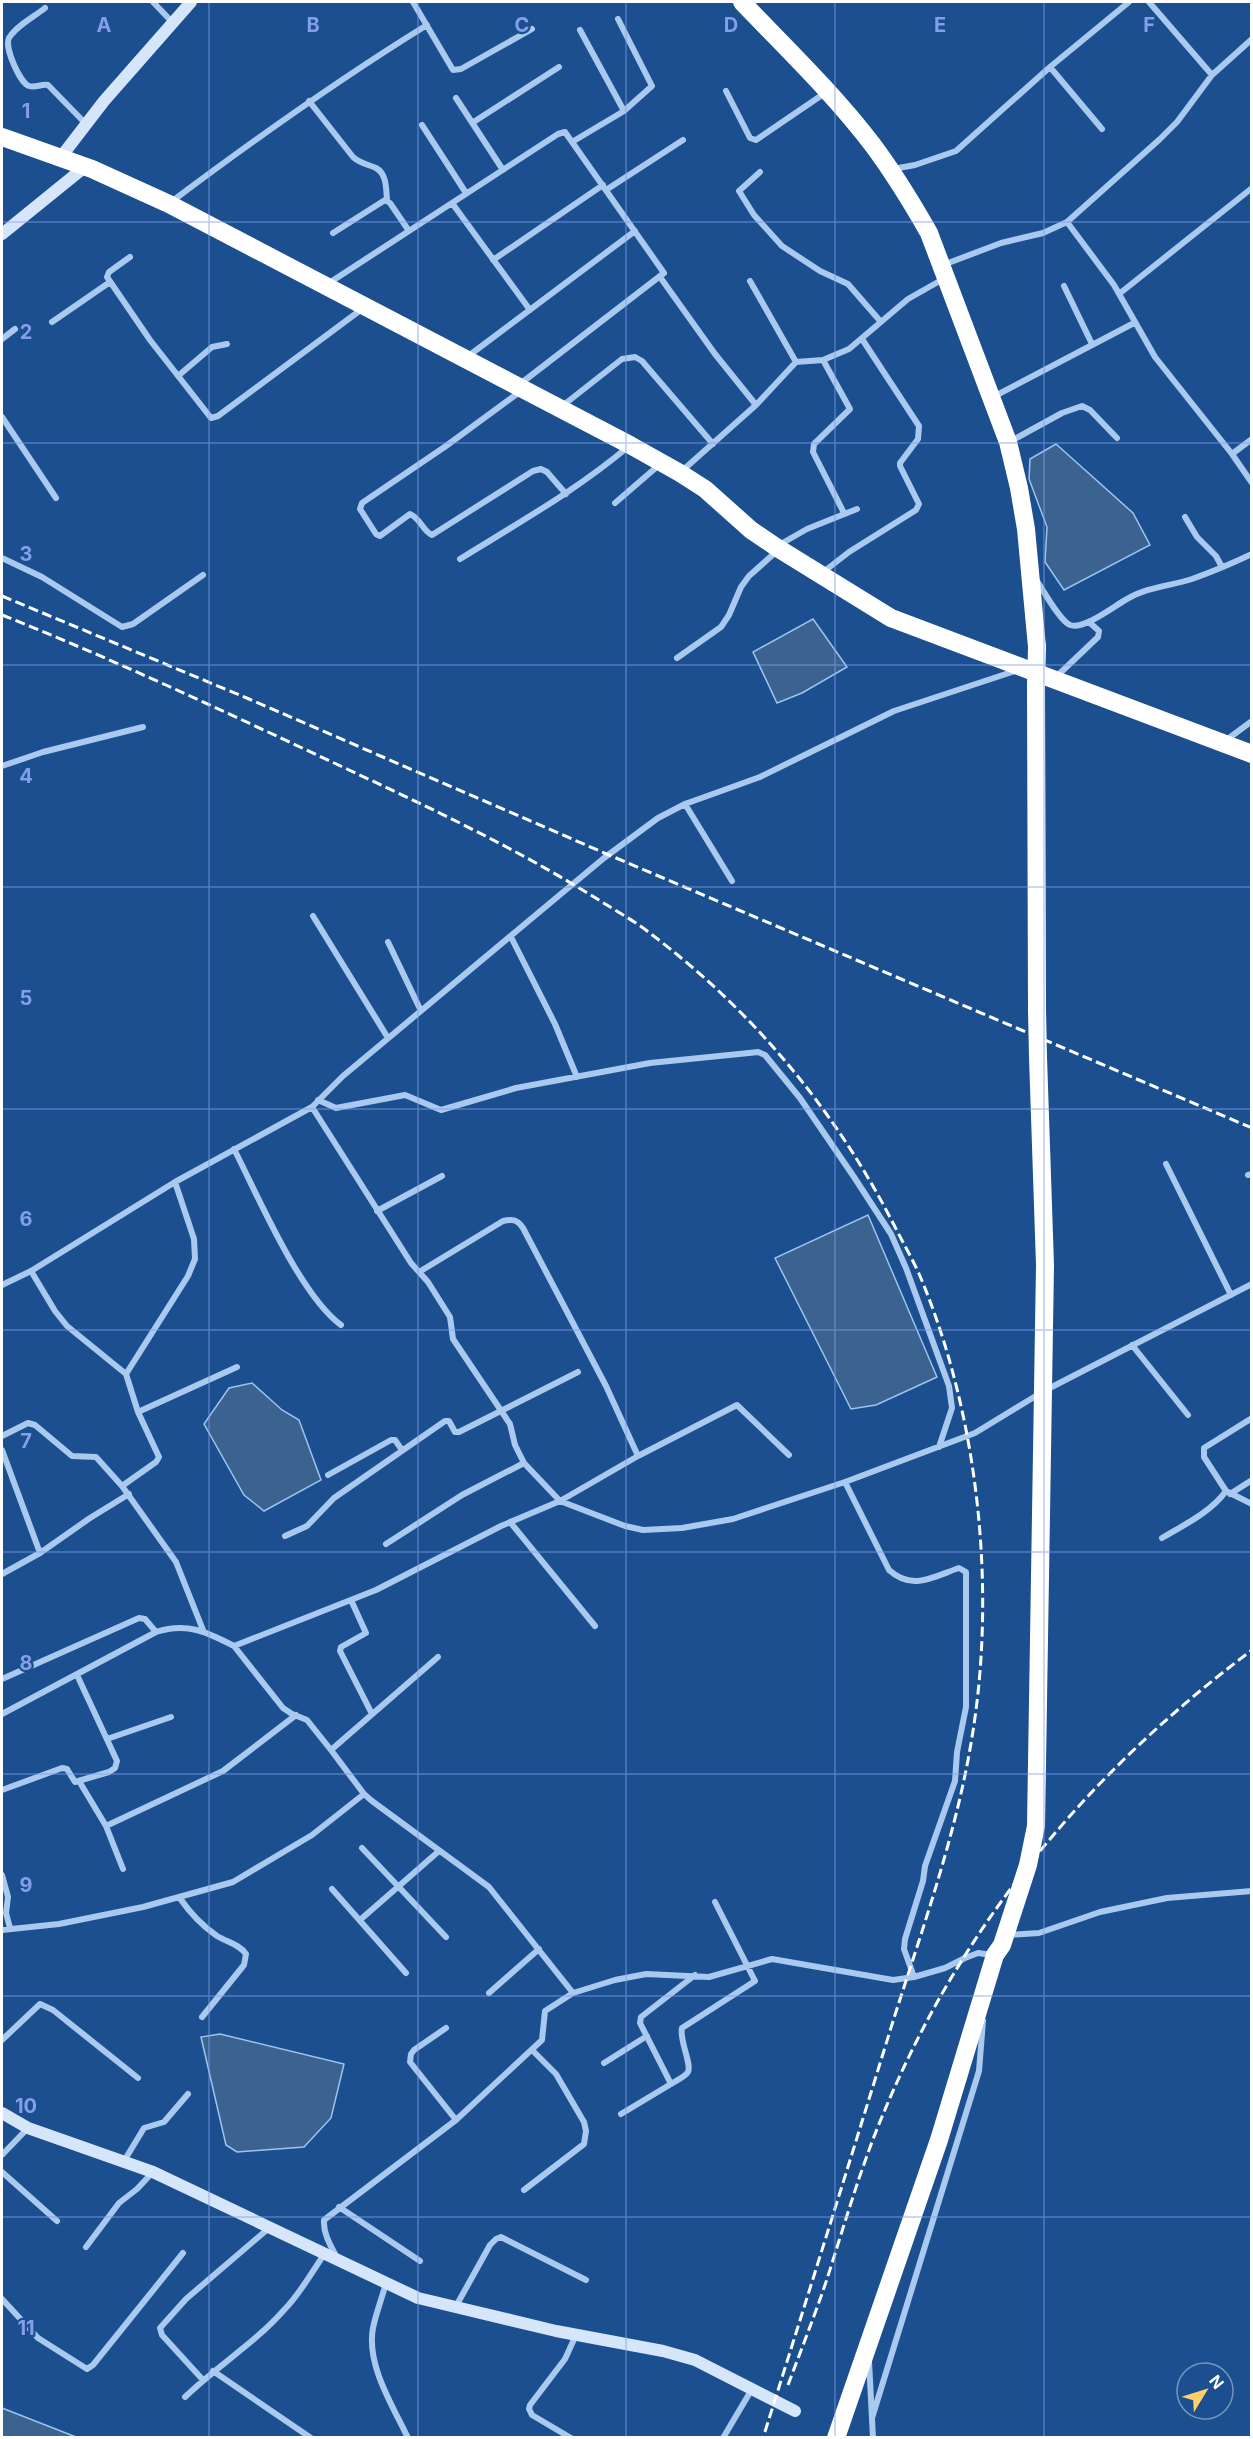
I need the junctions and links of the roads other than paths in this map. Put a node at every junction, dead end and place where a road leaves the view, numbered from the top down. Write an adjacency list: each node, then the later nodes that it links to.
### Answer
1 (153, 2): 9 (street)
2 (191, 2): 9 (street)
3 (413, 2): 10 (street)
4 (742, 2): 18 (highway)
5 (1129, 2): 15 (street)
6 (1149, 2): 16 (street)
7 (45, 8): 22 (street)
8 (618, 19): 21 (street)
9 (173, 23): 22 (street)
10 (427, 25): 11 (street); 20 (street)
11 (532, 29)
12 (580, 30): 21 (street)
13 (1251, 39): 16 (street)
14 (559, 67): 23 (street)
15 (1050, 67): 25 (street); 32 (street)
16 (1212, 75): 40 (street)
17 (726, 91): 18 (street)
18 (827, 92): 32 (highway)
19 (456, 98): 23 (street)
20 (309, 101): 37 (street); 39 (street)
21 (624, 111): 28 (street)
22 (85, 123): 29 (street)
23 (472, 123): 31 (street)
24 (422, 125): 36 (street)
25 (1102, 129)
26 (2, 137): 29 (highway)
27 (683, 140): 34 (street)
28 (572, 142): 31 (street); 34 (street)
29 (61, 157): 30 (highway)
30 (86, 166): 39 (highway); 44 (street)
31 (503, 170): 36 (street)
32 (890, 170): 47 (highway)
33 (760, 172): 57 (street)
34 (604, 187): 42 (street); 46 (street)
35 (1251, 188): 53 (street)
36 (466, 194): 38 (street)
37 (387, 200): 41 (street); 43 (street)
38 (452, 203): 41 (street); 46 (street)
39 (168, 204): 51 (highway)
40 (1067, 222): 47 (street); 53 (street)
41 (409, 231): 51 (street)
42 (635, 231): 48 (street); 55 (street)
43 (333, 233)
44 (2, 234)
45 (130, 257): 50 (street)
46 (493, 260): 55 (street)
47 (944, 271): 57 (street); 69 (highway)
48 (660, 277): 68 (street); 70 (street)
49 (750, 281): 66 (street)
50 (110, 282): 56 (street); 67 (street)
51 (326, 285): 54 (highway)
52 (1064, 286): 63 (street)
53 (1119, 294): 58 (street)
54 (366, 306): 64 (highway); 67 (street)
55 (530, 310): 64 (street)
56 (52, 322)
57 (881, 322): 61 (street)
58 (1134, 323): 63 (street); 78 (street)
59 (15, 328): 60 (street)
60 (2, 339)
61 (862, 339): 65 (street); 95 (street)
62 (226, 344): 67 (street)
63 (1092, 344): 69 (street)
64 (466, 358): 68 (highway)
65 (823, 360): 66 (street); 86 (street)
66 (796, 362): 70 (street)
67 (178, 376)
68 (521, 387): 71 (highway); 82 (street)
69 (992, 398): 75 (highway)
70 (756, 405): 76 (street)
71 (561, 408): 76 (street); 77 (highway)
72 (2, 417): 83 (street)
73 (1116, 438): 75 (street)
74 (1251, 439): 78 (street)
75 (1008, 442): 93 (highway)
76 (712, 444): 80 (street)
77 (630, 445): 79 (highway); 82 (street)
78 (1232, 454): 81 (street)
79 (662, 462): 80 (highway); 84 (street)
80 (680, 473): 88 (highway)
81 (1251, 483)
82 (566, 494): 91 (street)
83 (56, 498)
84 (615, 503)
85 (857, 509): 86 (street)
86 (844, 513): 88 (street)
87 (1185, 517): 92 (street)
88 (777, 548): 95 (highway); 97 (street)
89 (1251, 554): 92 (street)
90 (2, 558): 94 (street)
91 (460, 559)
92 (1222, 567): 96 (street)
93 (1030, 570): 96 (street); 130 (highway, bridge)
94 (202, 575)
95 (819, 576): 98 (highway)
96 (1089, 622): 99 (street)
97 (677, 658)
98 (1025, 668): 99 (highway); 105 (street)
99 (1054, 679): 102 (highway)
100 (1251, 721): 102 (street)
101 (143, 727): 104 (street)
102 (1222, 743): 103 (highway)
103 (1251, 754)
104 (2, 766)
105 (685, 804): 106 (street); 108 (street)
106 (732, 881)
107 (313, 916): 111 (street)
108 (511, 937): 110 (street); 112 (street)
109 (388, 942): 110 (street)
110 (421, 1011): 111 (street)
111 (388, 1038): 113 (street)
112 (577, 1077): 113 (street); 136 (street)
113 (318, 1100): 114 (street)
114 (312, 1107): 115 (street); 119 (street)
115 (234, 1149): 118 (street); 125 (street)
116 (1166, 1164): 124 (street)
117 (442, 1176): 119 (street)
118 (175, 1182): 120 (street); 129 (street)
119 (377, 1211): 121 (street)
120 (31, 1271): 123 (street); 129 (street)
121 (419, 1272): 131 (street); 140 (street)
122 (1251, 1284): 124 (street)
123 (2, 1285)
124 (1231, 1295): 126 (street)
125 (341, 1325)
126 (1132, 1345): 130 (street); 133 (street)
127 (237, 1367): 132 (street)
128 (578, 1372): 131 (street)
129 (126, 1374): 132 (street)
130 (1044, 1391): 136 (street); 186 (highway)
131 (500, 1410): 138 (street); 141 (street)
132 (138, 1412): 145 (street)
133 (1188, 1415)
134 (1251, 1418): 146 (street)
135 (2, 1436): 145 (street)
136 (939, 1447): 144 (street)
137 (2, 1450): 154 (street)
138 (402, 1450): 142 (street); 151 (street)
139 (789, 1455): 140 (street)
140 (638, 1456): 148 (street)
141 (524, 1463): 148 (street); 153 (street)
142 (328, 1475)
143 (1251, 1480): 146 (street)
144 (846, 1482): 148 (street); 193 (street)
145 (122, 1486): 147 (street)
146 (1228, 1492): 149 (street); 152 (street)
147 (129, 1494): 154 (street); 158 (street)
148 (560, 1501): 150 (street)
149 (1251, 1504)
150 (510, 1522): 156 (street); 157 (street)
151 (285, 1536)
152 (1162, 1538)
153 (386, 1544)
154 (40, 1553): 155 (street)
155 (2, 1574)
156 (351, 1600): 160 (street); 165 (street)
157 (595, 1626)
158 (203, 1630): 159 (street); 160 (street)
159 (156, 1632): 162 (street); 163 (street)
160 (234, 1646): 166 (street)
161 (438, 1657): 165 (street)
162 (76, 1675): 164 (street); 168 (street)
163 (2, 1679)
164 (2, 1714)
165 (372, 1714): 169 (street)
166 (296, 1715): 169 (street); 173 (street)
167 (171, 1717): 168 (street)
168 (107, 1739): 170 (street)
169 (331, 1750): 172 (street)
170 (79, 1781): 171 (street); 173 (street)
171 (2, 1790)
172 (364, 1794): 175 (street); 181 (street)
173 (106, 1826): 176 (street)
174 (362, 1848): 178 (street)
175 (439, 1851): 178 (street); 188 (street)
176 (123, 1869)
177 (2, 1875): 184 (street)
178 (398, 1887): 183 (street); 187 (street)
179 (332, 1889): 183 (street)
180 (1251, 1892): 186 (street)
181 (179, 1897): 184 (street); 197 (street)
182 (715, 1902): 190 (street)
183 (360, 1920): 191 (street)
184 (10, 1928): 185 (street)
185 (2, 1930)
186 (1004, 1935): 189 (highway)
187 (446, 1937)
188 (539, 1949): 195 (street); 196 (street)
189 (995, 1955): 193 (street); 194 (highway)
190 (746, 1966): 192 (street); 193 (street); 206 (street)
191 (406, 1973)
192 (695, 1975): 196 (street); 201 (street)
193 (914, 1977)
194 (987, 1982): 230 (highway); 236 (street)
195 (489, 1993)
196 (573, 1993): 203 (street)
197 (202, 2017)
198 (2, 2027): 200 (street)
199 (446, 2028): 210 (street)
200 (8, 2033): 202 (street); 205 (street)
201 (647, 2036): 204 (street); 206 (street)
202 (2, 2040)
203 (532, 2050): 210 (street); 216 (street)
204 (604, 2063)
205 (138, 2078)
206 (671, 2084): 209 (street)
207 (188, 2094): 213 (street)
208 (2, 2113): 211 (street)
209 (621, 2114)
210 (456, 2120): 217 (street)
211 (28, 2128): 212 (street); 213 (street)
212 (2, 2155)
213 (124, 2161): 215 (street)
214 (2, 2172): 218 (street)
215 (153, 2172): 219 (street); 220 (street)
216 (524, 2190)
217 (339, 2207): 223 (street); 224 (street)
218 (57, 2221)
219 (269, 2229): 222 (street); 232 (street)
220 (86, 2247)
221 (183, 2253): 227 (street)
222 (325, 2253): 223 (street); 231 (street)
223 (338, 2258): 226 (street)
224 (420, 2261)
225 (586, 2280): 228 (street)
226 (386, 2283): 228 (street); 238 (street)
227 (2, 2300)
228 (455, 2308): 229 (street)
229 (576, 2335): 233 (street); 239 (street)
230 (868, 2342): 236 (street); 241 (highway)
231 (213, 2371): 232 (street); 237 (street)
232 (203, 2380): 234 (street)
233 (752, 2389): 235 (street); 240 (street)
234 (185, 2397)
235 (795, 2411)
236 (872, 2418): 242 (street)
237 (311, 2438)
238 (408, 2438)
239 (571, 2438)
240 (723, 2438)
241 (836, 2438)
242 (873, 2438)

